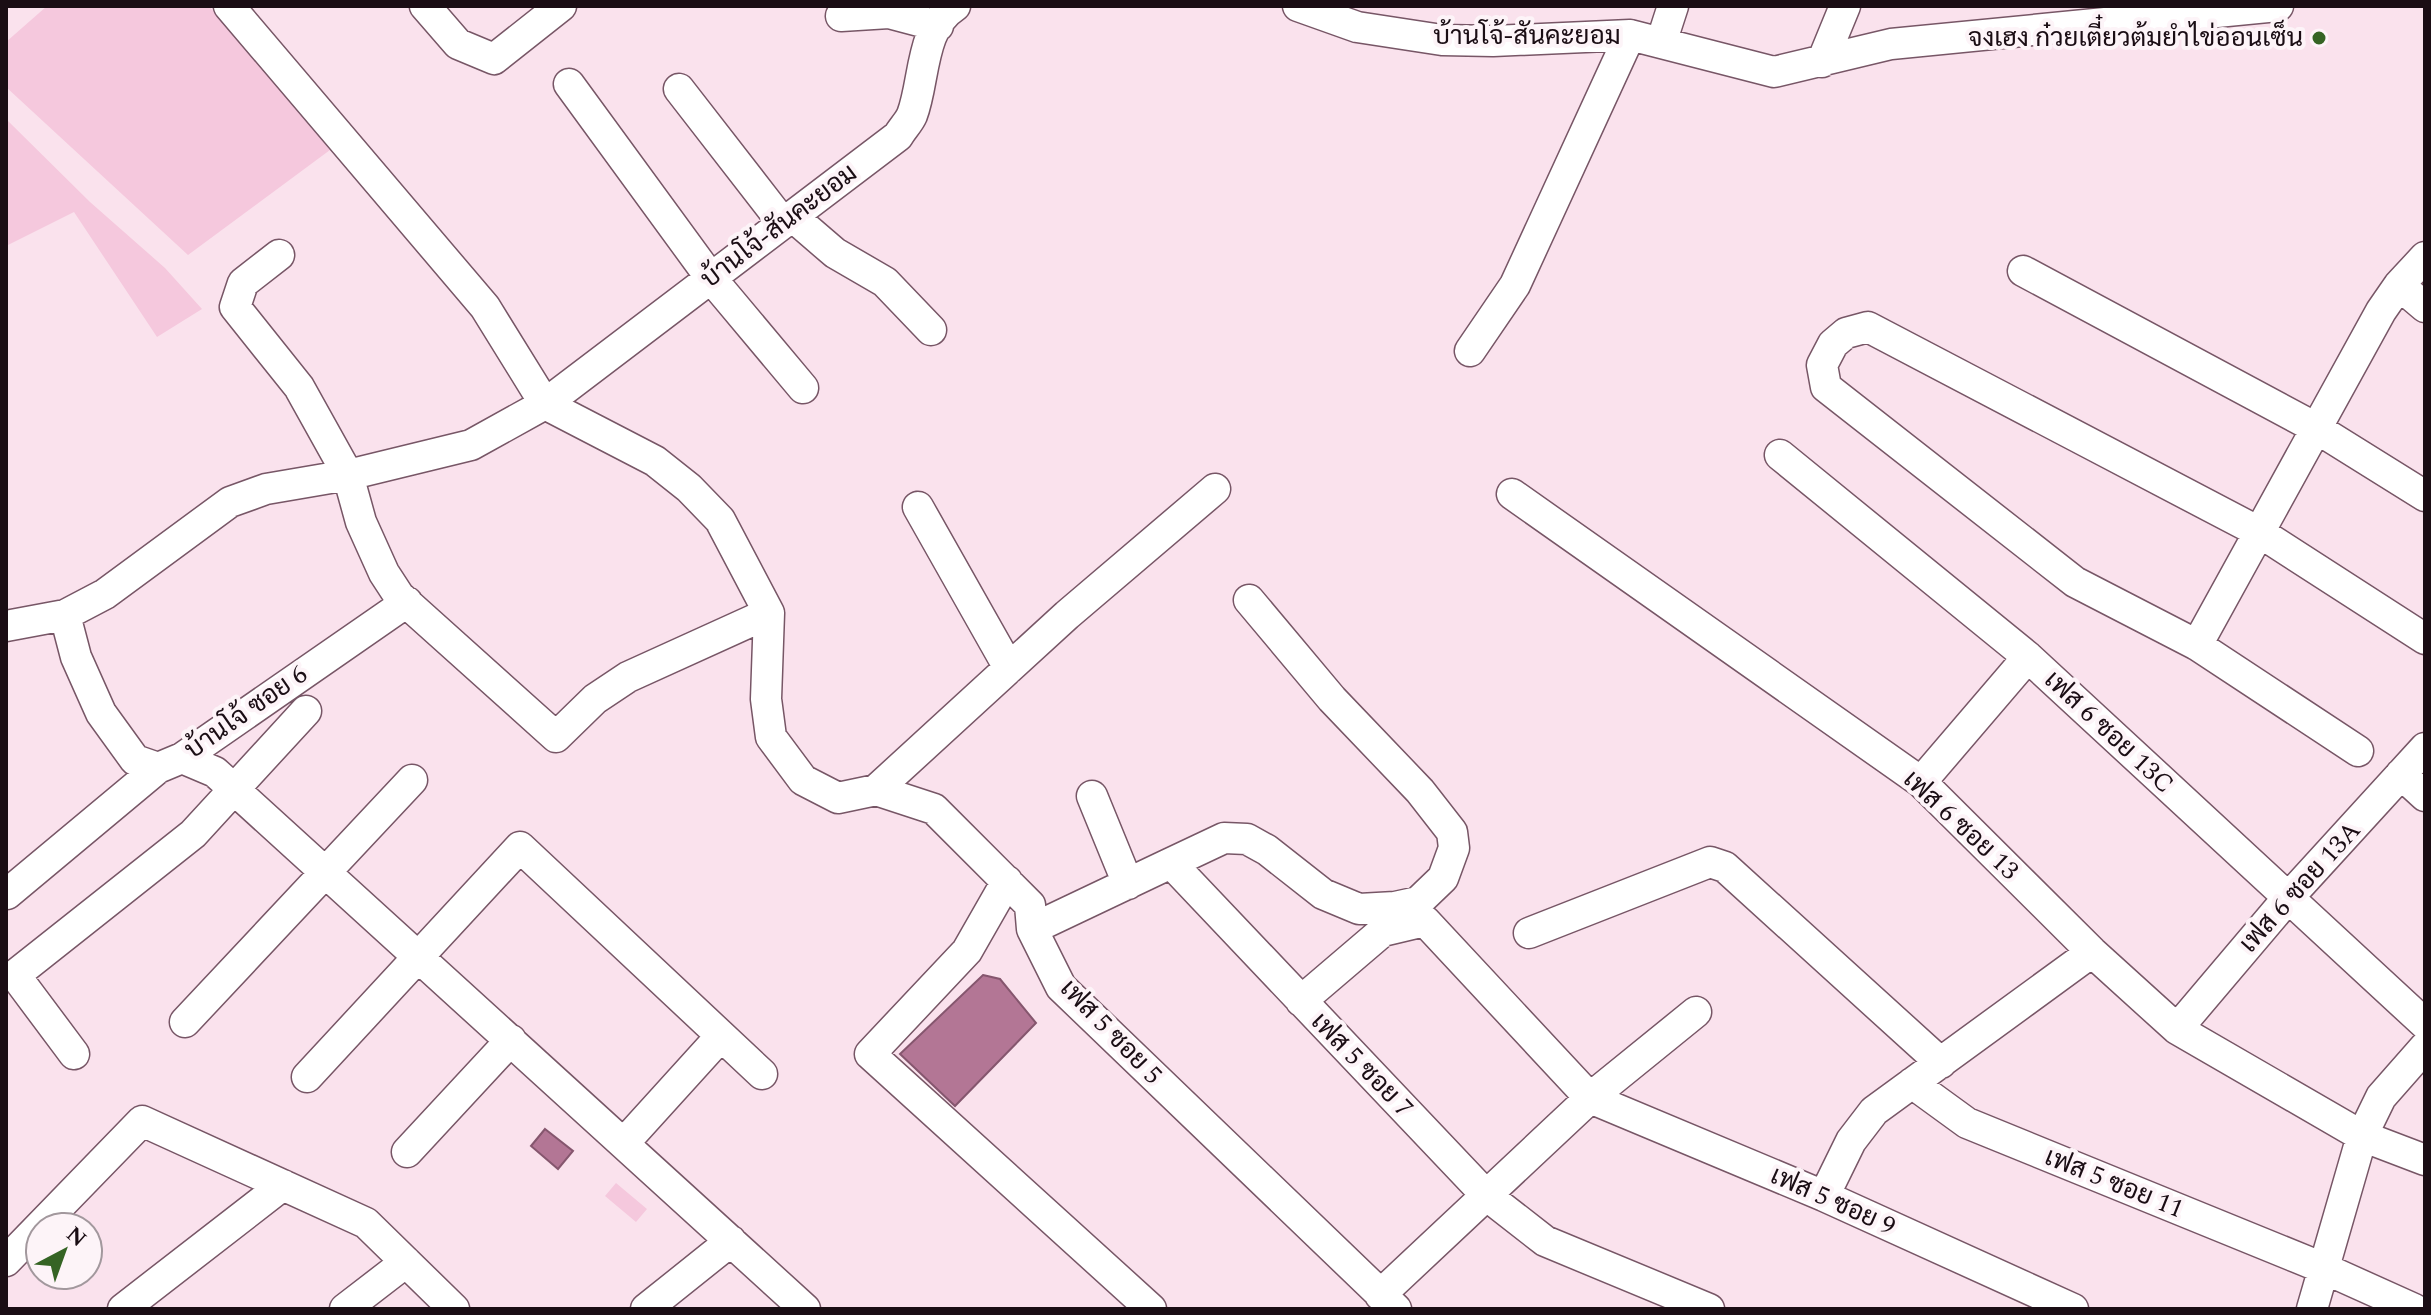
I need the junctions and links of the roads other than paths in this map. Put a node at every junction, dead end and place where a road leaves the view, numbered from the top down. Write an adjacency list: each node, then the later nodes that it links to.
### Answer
1 (229, 6): 26 (street)
2 (425, 6): 3 (street)
3 (561, 6)
4 (1298, 6): 10 (street, บ้านโจ้-สันคะยอม)
5 (1673, 6): 12 (street)
6 (1845, 6): 13 (street)
7 (2278, 6): 13 (street, บ้านโจ้-สันคะยอม)
8 (841, 16): 9 (street)
9 (946, 16): 16 (street, บ้านโจ้-สันคะยอม)
10 (1359, 16): 11 (street, บ้านโจ้-สันคะยอม)
11 (1630, 35): 12 (street, บ้านโจ้-สันคะยอม); 24 (street)
12 (1661, 43): 13 (street, บ้านโจ้-สันคะยอม)
13 (1822, 62)
14 (569, 84): 20 (street)
15 (679, 89): 16 (street)
16 (787, 220): 20 (street, บ้านโจ้-สันคะยอม); 23 (street)
17 (279, 255): 29 (street)
18 (2425, 257): 21 (street)
19 (2023, 271): 27 (street)
20 (710, 277): 25 (street); 26 (street, บ้านโจ้-สันคะยอม)
21 (2399, 285): 22 (street); 27 (street)
22 (2425, 307)
23 (931, 330)
24 (1470, 351)
25 (803, 388)
26 (545, 404): 29 (street, บ้านโจ้-สันคะยอม); 37 (street, เฟส 5 ซอย 5)
27 (2316, 428): 32 (street); 34 (street)
28 (1780, 455): 42 (street, เฟส 6 ซอย 13C)
29 (348, 475): 36 (street); 38 (street, บ้านโจ้-สันคะยอม)
30 (1215, 489): 43 (street)
31 (1512, 494): 50 (street, เฟส 6 ซอย 13)
32 (2425, 496)
33 (918, 507): 43 (street)
34 (2259, 532): 40 (street); 41 (street); 41 (street)
35 (1249, 600): 55 (street)
36 (407, 602): 37 (street); 47 (street, บ้านโจ้ ซอย 6)
37 (769, 613): 52 (street, เฟส 5 ซอย 5)
38 (65, 615): 39 (street, บ้านโจ้-สันคะยอม); 47 (street, บ้านโจ้ ซอย 6)
39 (6, 626)
40 (2425, 639)
41 (2197, 645): 46 (street)
42 (2028, 657): 50 (street); 60 (street, เฟส 6 ซอย 13C)
43 (1009, 668): 52 (street)
44 (306, 711): 51 (street)
45 (2425, 748): 48 (street, เฟส 6 ซอย 13A)
46 (2358, 751)
47 (170, 763): 51 (street); 59 (street)
48 (2401, 774): 54 (street); 60 (street, เฟส 6 ซอย 13A)
49 (412, 780): 56 (street)
50 (1921, 782): 63 (street, เฟส 6 ซอย 13)
51 (233, 788): 56 (street); 73 (street)
52 (876, 790): 57 (street, เฟส 5 ซอย 5)
53 (1092, 796): 58 (street)
54 (2425, 796)
55 (1171, 863): 58 (street); 65 (street, เฟส 5 ซอย 7)
56 (325, 872): 64 (street); 67 (street)
57 (1007, 881): 61 (street, เฟส 5 ซอย 5); 97 (street)
58 (1128, 884): 61 (street)
59 (7, 894)
60 (2288, 898): 68 (street, เฟส 6 ซอย 13C); 69 (street, เฟส 6 ซอย 13A)
61 (1032, 929): 90 (street, เฟส 5 ซอย 5)
62 (1529, 933): 74 (street)
63 (2092, 952): 69 (street, เฟส 6 ซอย 13); 74 (street)
64 (418, 956): 70 (street); 71 (street); 76 (street)
65 (1301, 1001): 78 (street); 84 (street, เฟส 5 ซอย 7)
66 (1696, 1012): 78 (street)
67 (185, 1022)
68 (2425, 1024)
69 (2177, 1029): 79 (street, เฟส 6 ซอย 13)
70 (721, 1036): 75 (street); 80 (street)
71 (511, 1040): 80 (street); 81 (street)
72 (2425, 1047): 79 (street)
73 (74, 1054)
74 (1941, 1063): 77 (street)
75 (762, 1074)
76 (307, 1077)
77 (1912, 1083): 85 (street); 89 (street, เฟส 5 ซอย 11)
78 (1590, 1098): 84 (street); 85 (street, เฟส 5 ซอย 9)
79 (2362, 1136): 82 (street, เฟส 6 ซอย 13); 89 (street)
80 (624, 1143): 86 (street)
81 (407, 1152)
82 (2425, 1160)
83 (283, 1185): 87 (street); 88 (street); 92 (street)
84 (1486, 1195): 90 (street); 91 (street, เฟส 5 ซอย 7)
85 (1824, 1196): 99 (street, เฟส 5 ซอย 9)
86 (731, 1241): 95 (street); 96 (street)
87 (6, 1261)
88 (406, 1262): 93 (street); 94 (street)
89 (2323, 1268): 100 (street); 101 (street, เฟส 5 ซอย 11)
90 (1388, 1302)
91 (1677, 1303): 98 (street, เฟส 5 ซอย 7)
92 (123, 1309)
93 (345, 1309)
94 (454, 1309)
95 (646, 1309)
96 (805, 1309)
97 (1151, 1309)
98 (1709, 1309)
99 (2073, 1309)
100 (2312, 1309)
101 (2414, 1309)

